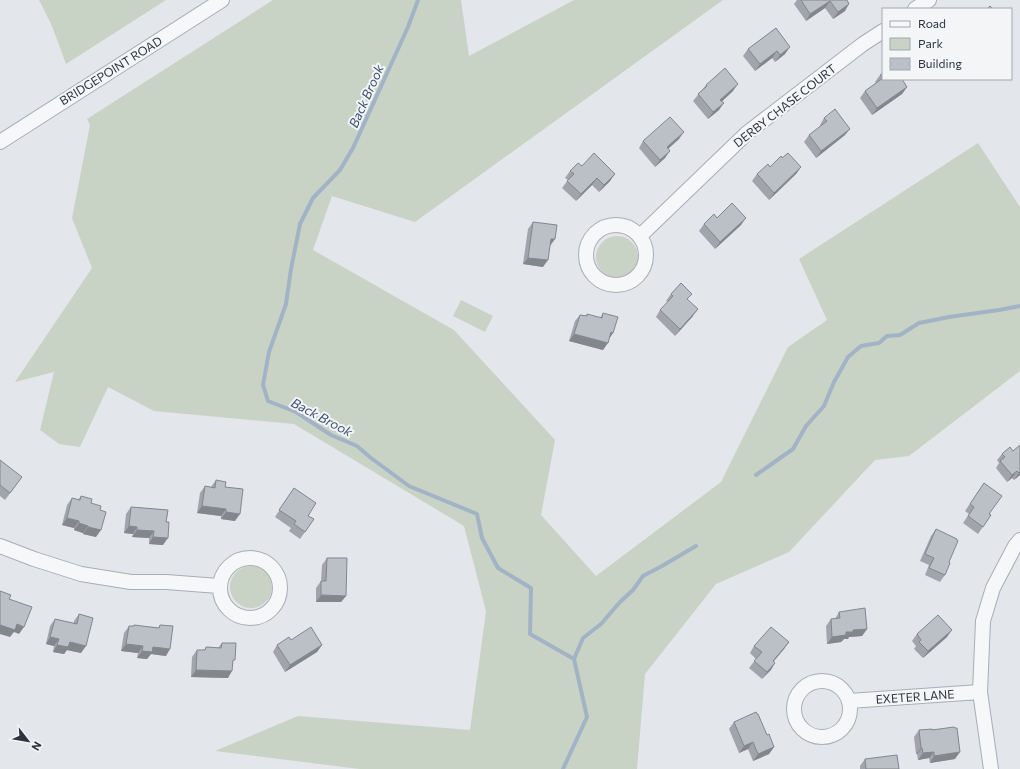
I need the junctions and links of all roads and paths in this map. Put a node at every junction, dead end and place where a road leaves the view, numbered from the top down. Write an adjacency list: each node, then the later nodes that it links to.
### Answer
1 (222, 0): 5 (street, BRIDGEPOINT ROAD)
2 (929, 0): 3 (street)
3 (917, 8)
4 (882, 32): 6 (street, DERBY CHASE COURT)
5 (0, 142)
6 (640, 236): 6 (street)
7 (1020, 540): 10 (street)
8 (0, 546): 9 (street)
9 (220, 586): 9 (street)
10 (980, 692): 11 (street, EXETER LANE); 12 (street)
11 (849, 701): 11 (street)
12 (991, 769)

